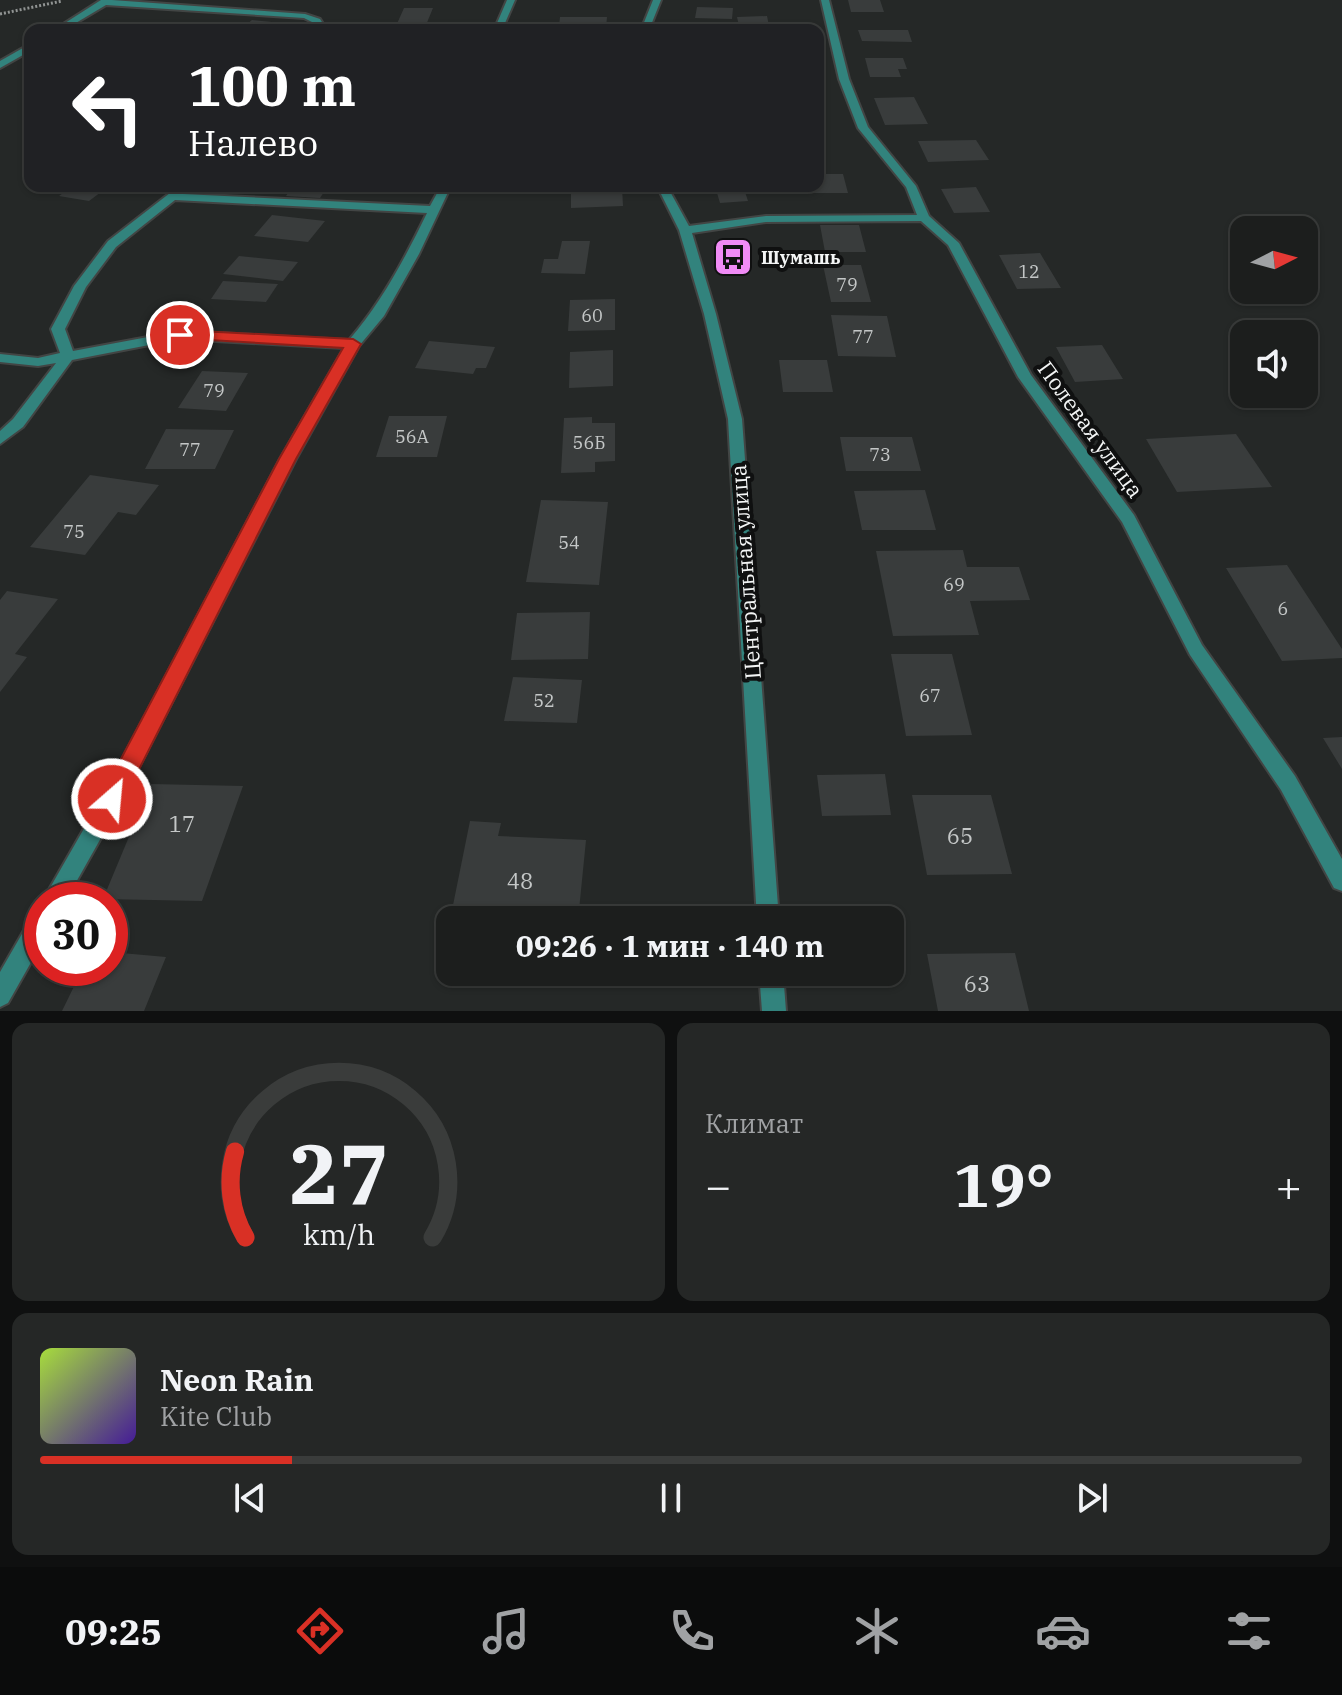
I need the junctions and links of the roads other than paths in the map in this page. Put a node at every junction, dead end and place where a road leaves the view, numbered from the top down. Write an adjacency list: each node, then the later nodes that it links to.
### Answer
1 (511, 0): 7 (street)
2 (657, 0): 8 (street)
3 (825, 0): 16 (street, Полевая улица)
4 (106, 1): 5 (street); 6 (street)
5 (68, 24)
6 (319, 24)
7 (501, 24)
8 (647, 24)
9 (24, 51): 10 (street)
10 (0, 65)
11 (179, 192): 14 (street)
12 (443, 192): 15 (street)
13 (665, 192): 17 (street, Центральная улица)
14 (174, 197): 15 (street); 19 (street)
15 (434, 210): 18 (street)
16 (924, 218): 17 (street); 22 (street, Полевая улица)
17 (685, 230): 24 (street, Центральная улица)
18 (353, 344): 19 (street); 23 (street)
19 (68, 356): 20 (street); 21 (street)
20 (0, 358)
21 (0, 439)
22 (1342, 880)
23 (64, 882)
24 (767, 906)
25 (24, 953): 27 (street)
26 (772, 986): 28 (street)
27 (0, 995)
28 (774, 1011)

